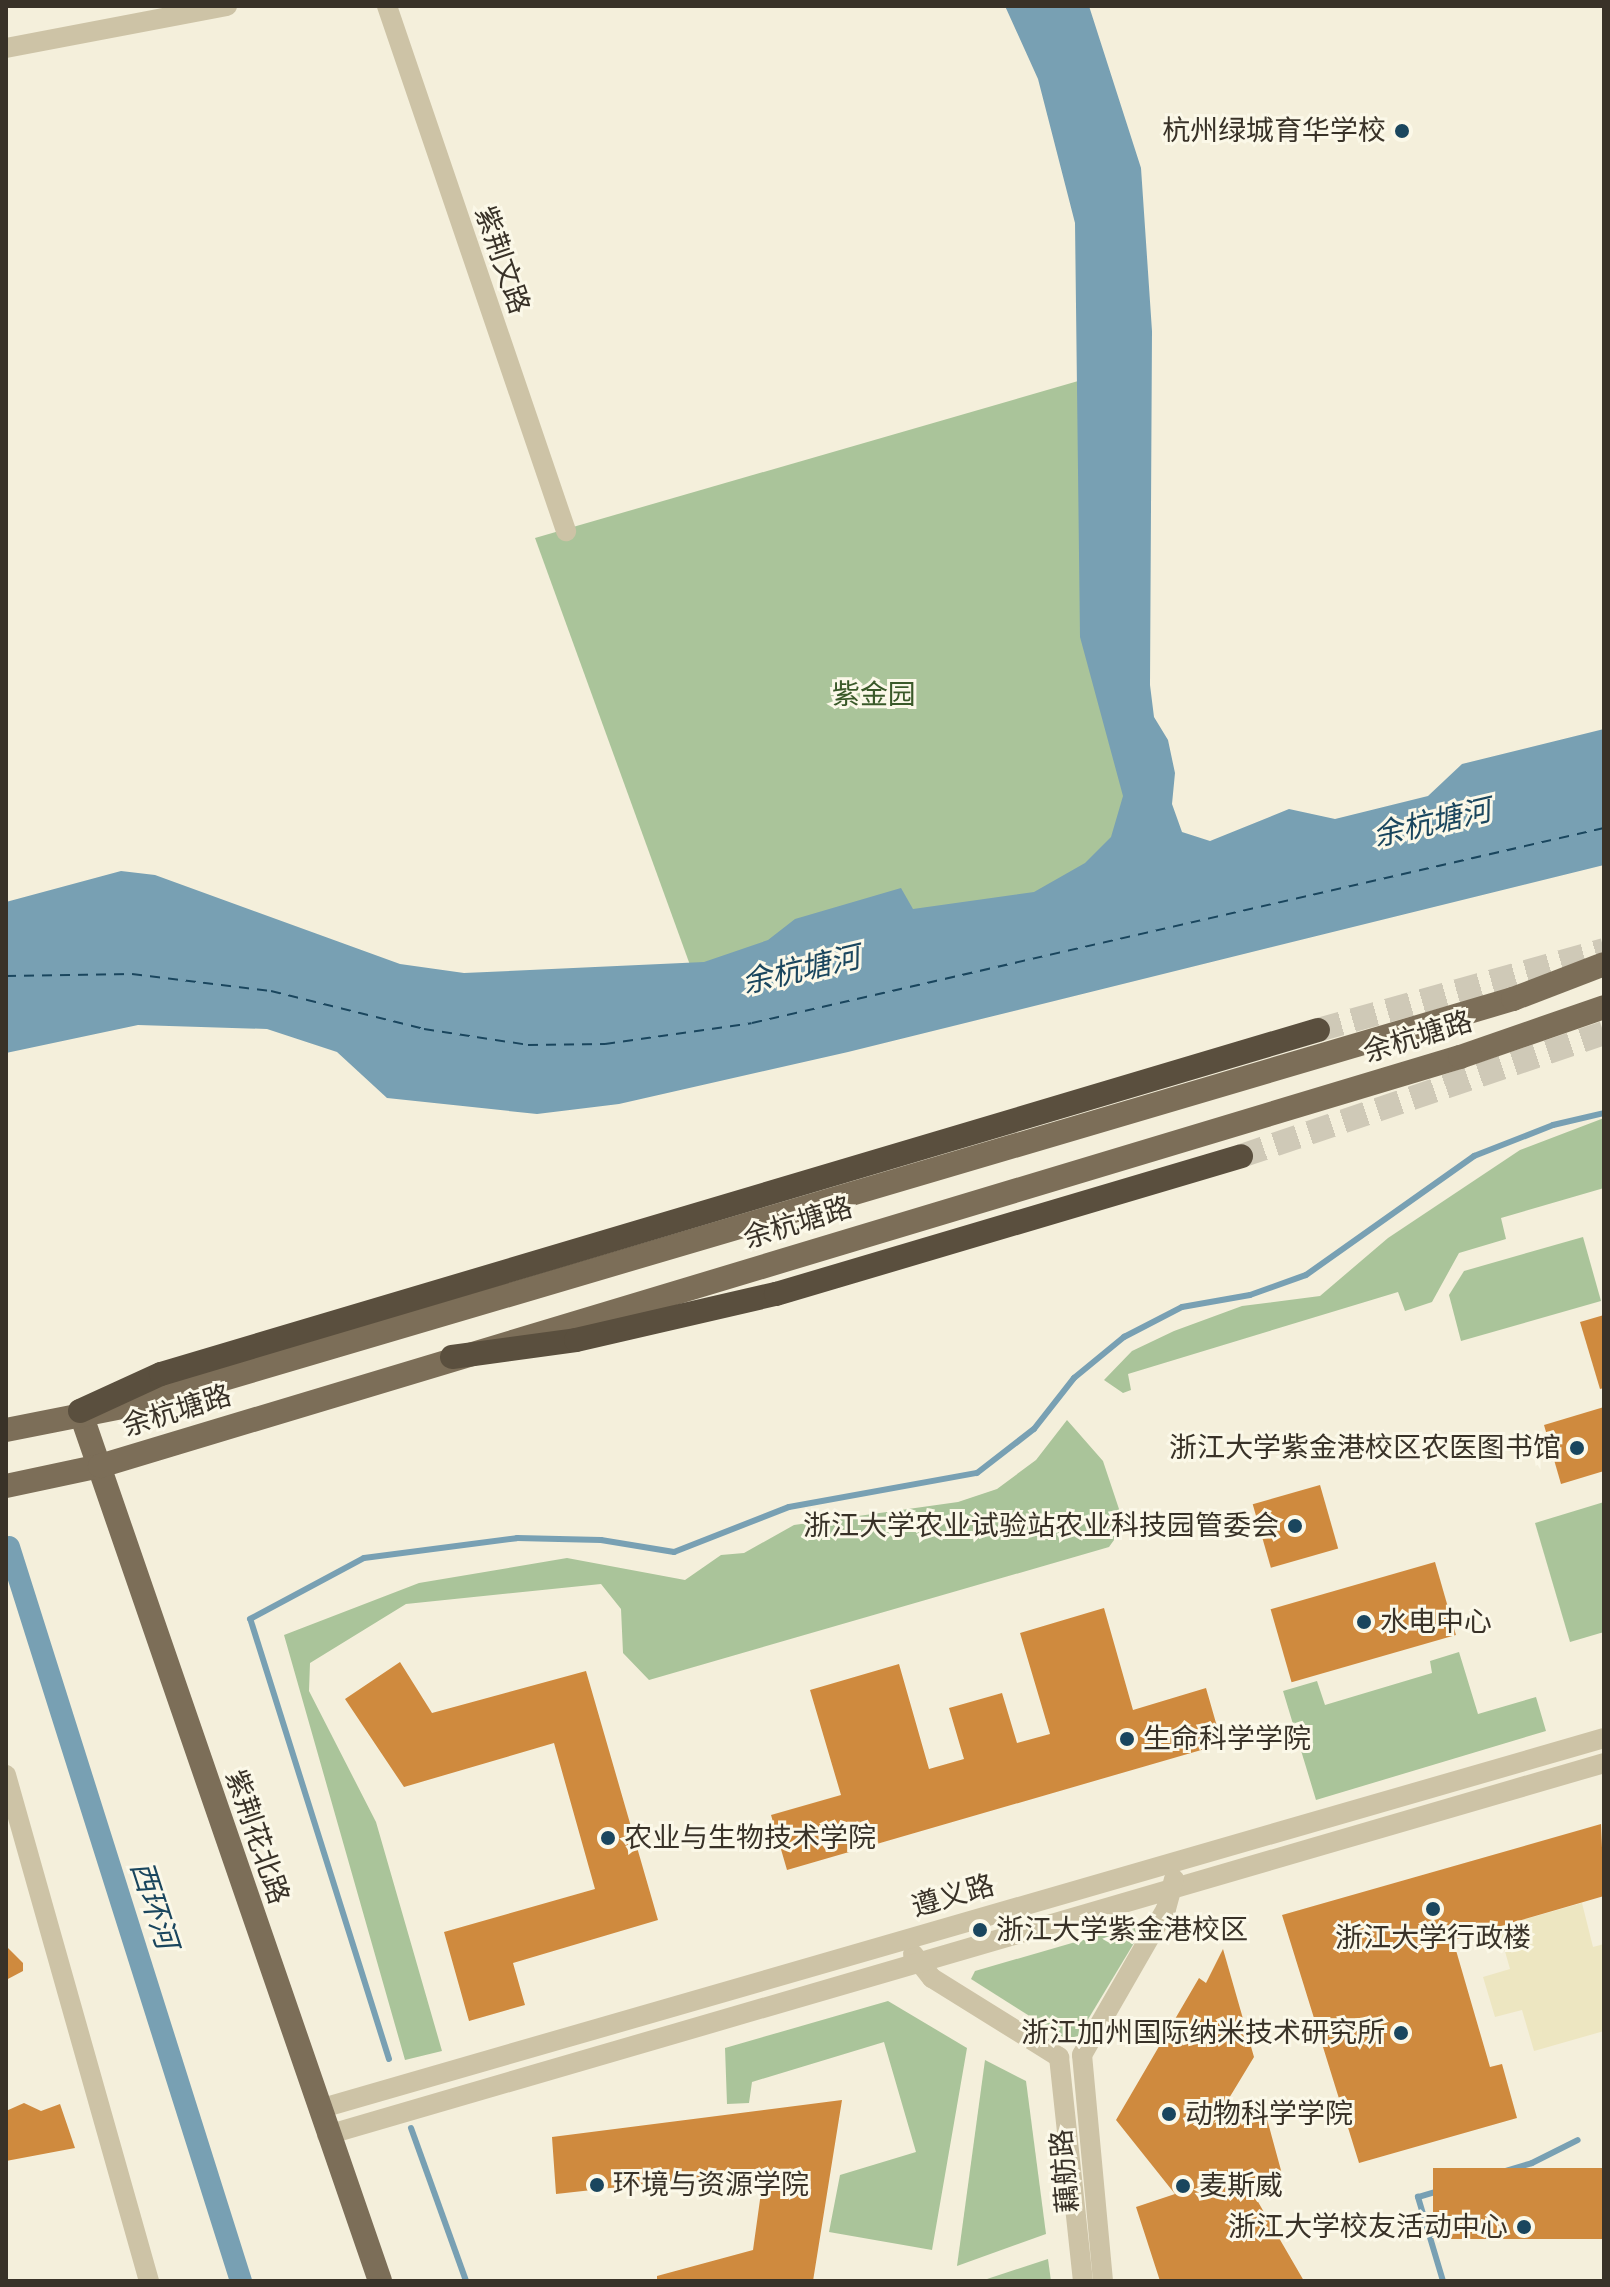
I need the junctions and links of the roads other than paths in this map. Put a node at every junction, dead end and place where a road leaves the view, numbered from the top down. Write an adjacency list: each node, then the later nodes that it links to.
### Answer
1 (227, 6): 3 (street)
2 (387, 6): 4 (street, 紫荆文路)
3 (6, 48)
4 (566, 531)
5 (1604, 964): 10 (main road, 余杭塘路)
6 (1604, 1007): 9 (main road, 余杭塘路)
7 (1318, 1030): 10 (highway)
8 (1241, 1156): 9 (highway)
9 (452, 1357): 12 (main road, 余杭塘路)
10 (80, 1411): 11 (main road, 余杭塘路); 12 (main road, 紫荆花北路)
11 (6, 1430)
12 (100, 1466): 13 (main road, 余杭塘路); 21 (main road, 紫荆花北路)
13 (6, 1486)
14 (1604, 1738): 17 (street, 遵义路)
15 (1604, 1763): 18 (street, 遵义路)
16 (6, 1775): 23 (street)
17 (1169, 1863): 18 (street); 19 (street, 遵义路)
18 (1176, 1886): 20 (street, 遵义路); 26 (street, 藕舫路)
19 (909, 1938): 20 (street); 21 (street, 遵义路)
20 (916, 1962): 22 (street, 遵义路); 25 (street, 藕舫路)
21 (319, 2109): 22 (main road, 紫荆花北路)
22 (327, 2135): 24 (main road, 紫荆花北路)
23 (149, 2281)
24 (380, 2281)
25 (1083, 2281)
26 (1103, 2281)

